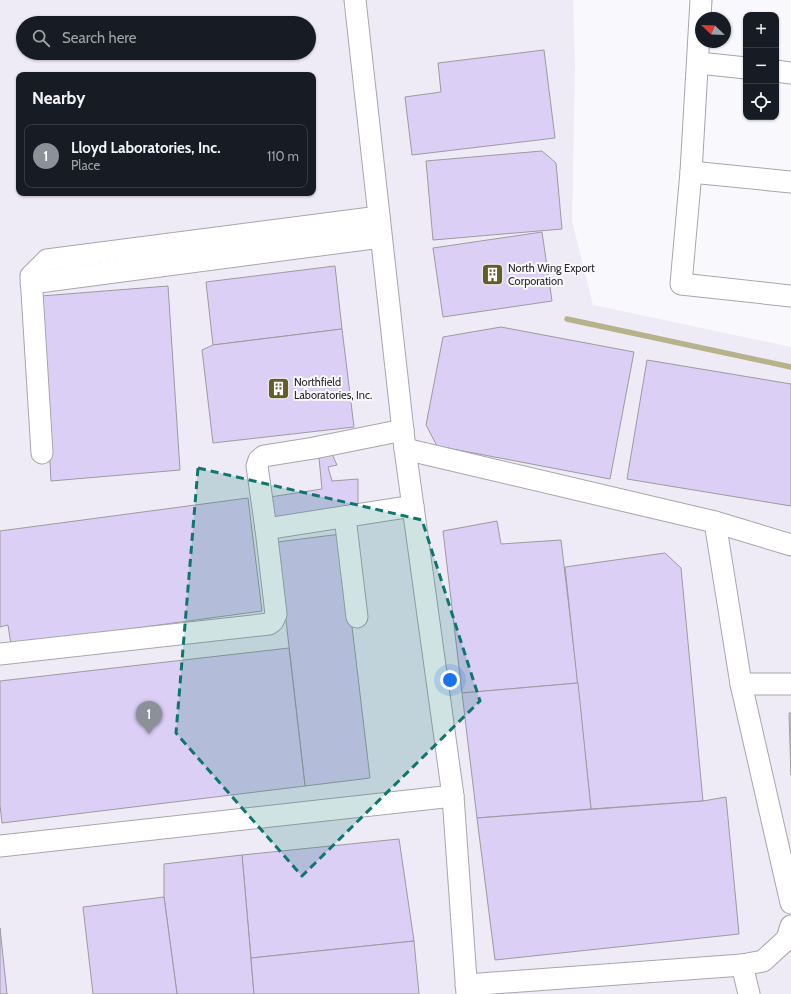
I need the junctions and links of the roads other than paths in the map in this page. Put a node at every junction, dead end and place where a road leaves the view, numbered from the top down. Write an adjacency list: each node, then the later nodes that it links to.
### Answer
1 (354, 0): 9 (street)
2 (701, 0): 3 (street)
3 (698, 63): 4 (street); 7 (street)
4 (743, 68)
5 (779, 71): 6 (street)
6 (791, 73)
7 (691, 172): 8 (street); 10 (street)
8 (791, 182)
9 (380, 227): 11 (street); 12 (street)
10 (791, 296)
11 (404, 440): 13 (street); 15 (street); 16 (street)
12 (42, 453)
13 (413, 506): 14 (street); 22 (street)
14 (345, 517): 16 (street); 18 (street)
15 (715, 522): 17 (street); 20 (street)
16 (266, 529): 19 (street)
17 (791, 546)
18 (357, 617)
19 (0, 654)
20 (740, 684): 21 (street); 24 (street)
21 (791, 684)
22 (453, 796): 23 (street); 27 (street)
23 (0, 846)
24 (791, 903)
25 (791, 926): 26 (street)
26 (742, 965): 27 (street); 28 (street)
27 (466, 989)
28 (749, 994)

